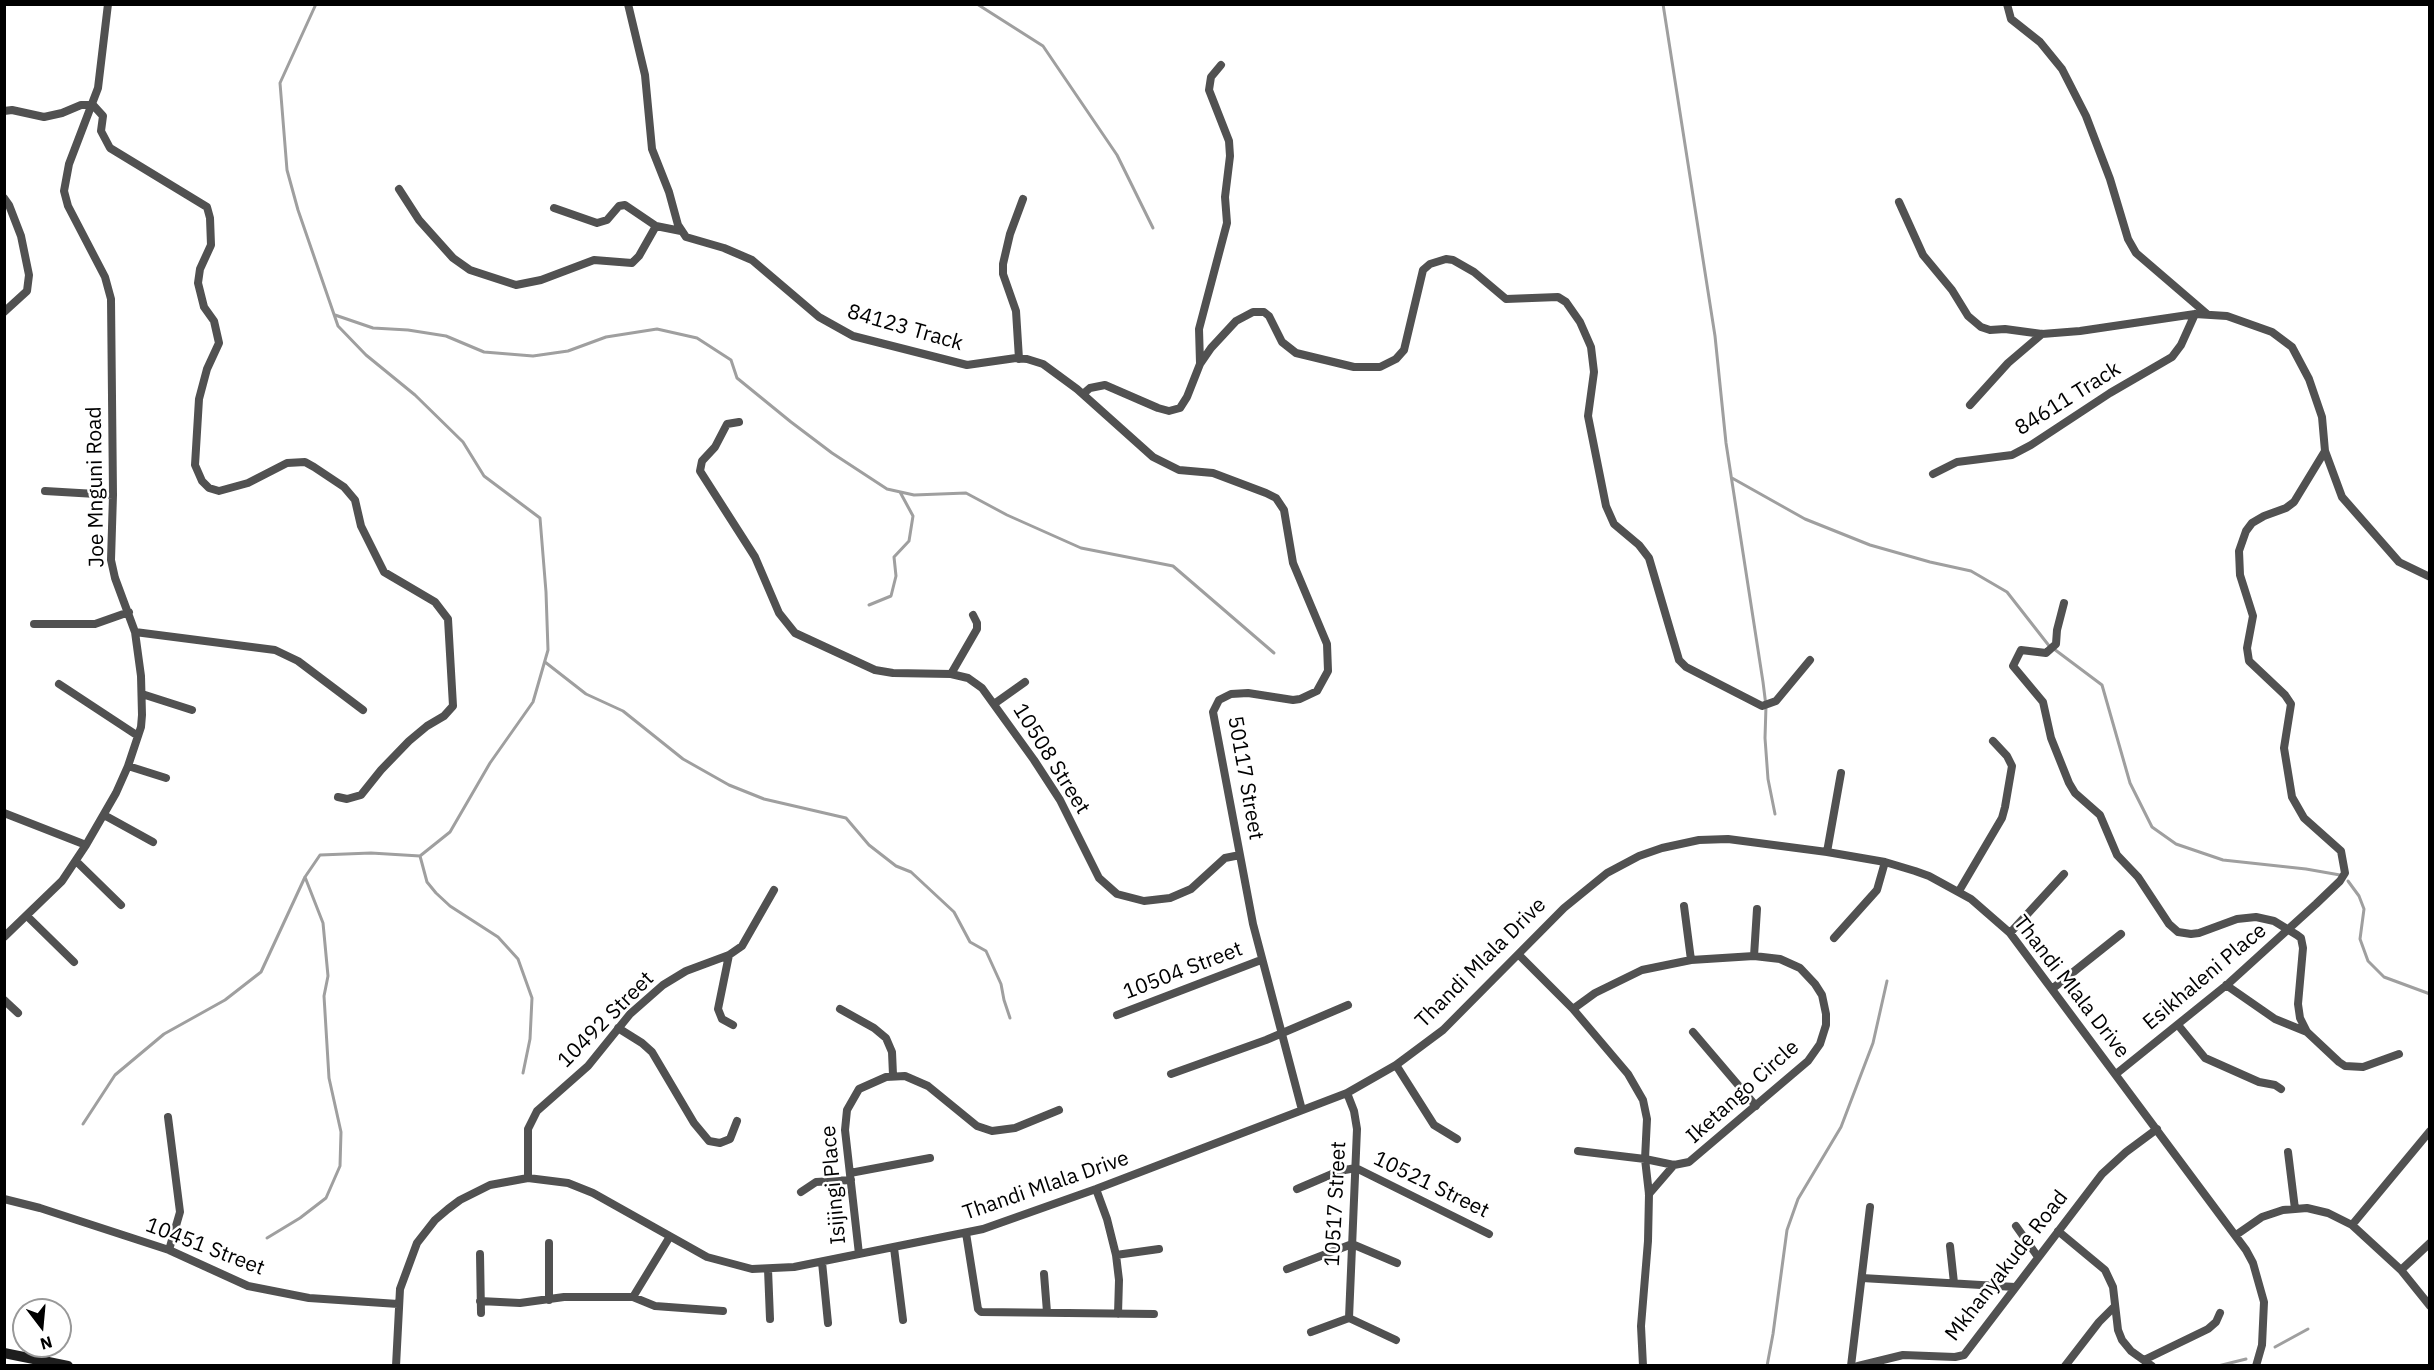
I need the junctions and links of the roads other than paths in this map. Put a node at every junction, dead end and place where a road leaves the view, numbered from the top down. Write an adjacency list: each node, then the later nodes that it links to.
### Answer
1 (108, 4): 5 (street, Joe Mnguni Road)
2 (628, 4): 13 (street)
3 (2007, 4): 16 (street)
4 (1221, 65): 19 (street)
5 (93, 105): 6 (street); 27 (street, Joe Mnguni Road); 47 (street)
6 (4, 111)
7 (399, 189): 12 (street)
8 (4, 198): 14 (street)
9 (1023, 200): 18 (street)
10 (1899, 202): 17 (street)
11 (554, 208): 12 (street)
12 (656, 226): 13 (street, 84123 Track)
13 (681, 231): 18 (street, 84123 Track)
14 (4, 312)
15 (2195, 314): 16 (street); 17 (street); 25 (street, 84611 Track)
16 (2207, 314): 24 (street)
17 (2042, 334): 21 (street)
18 (1019, 358): 20 (street, 84123 Track)
19 (1200, 364): 20 (street); 34 (street)
20 (1083, 394): 23 (street, 84123 Track)
21 (1971, 405)
22 (739, 422): 35 (street, 10508 Street)
23 (1137, 445): 53 (street, 50117 Street)
24 (2325, 451): 28 (street); 63 (street, Esikhaleni Place)
25 (1933, 474)
26 (45, 490): 27 (street)
27 (113, 495): 30 (street, Joe Mnguni Road)
28 (2430, 578)
29 (2064, 603): 63 (street)
30 (129, 612): 32 (street); 33 (street, Joe Mnguni Road)
31 (973, 615): 35 (street)
32 (34, 624)
33 (135, 632): 38 (street, Joe Mnguni Road); 41 (street)
34 (1810, 660)
35 (951, 674): 39 (street, 10508 Street)
36 (1025, 682): 39 (street)
37 (59, 684): 42 (street)
38 (142, 694): 40 (street); 42 (street, Joe Mnguni Road)
39 (994, 704): 53 (street, 10508 Street)
40 (192, 710)
41 (363, 710)
42 (138, 736): 44 (street, Joe Mnguni Road)
43 (1993, 741): 58 (street)
44 (128, 766): 46 (street); 49 (street, Joe Mnguni Road)
45 (1841, 774): 52 (street)
46 (166, 777)
47 (338, 797)
48 (4, 813): 51 (street)
49 (104, 815): 50 (street); 51 (street, Joe Mnguni Road)
50 (153, 842)
51 (86, 845): 54 (street, Joe Mnguni Road)
52 (1827, 852): 55 (street, Thandi Mlala Drive); 69 (street, Thandi Mlala Drive)
53 (1240, 855): 71 (street)
54 (76, 861): 59 (street); 62 (street, Joe Mnguni Road)
55 (1885, 862): 58 (street, Thandi Mlala Drive); 67 (street)
56 (2064, 874): 64 (street)
57 (774, 890): 68 (street, 10492 Street)
58 (1959, 891): 64 (street, Thandi Mlala Drive)
59 (121, 905)
60 (1684, 906): 72 (street)
61 (1757, 909): 70 (street)
62 (27, 916): 66 (street, Joe Mnguni Road); 73 (street)
63 (2289, 930): 74 (street, Esikhaleni Place); 86 (street)
64 (2010, 933): 75 (street, Thandi Mlala Drive)
65 (2121, 934): 75 (street)
66 (4, 937)
67 (1834, 938)
68 (729, 955): 82 (street); 84 (street, 10492 Street)
69 (1519, 955): 79 (street); 89 (street, Thandi Mlala Drive)
70 (1754, 956): 72 (street, Iketango Circle); 95 (street, Iketango Circle)
71 (1261, 960): 81 (street, 10504 Street); 87 (street)
72 (1691, 960): 79 (street, Iketango Circle)
73 (74, 962)
74 (2226, 985): 83 (street, Esikhaleni Place); 86 (street)
75 (2052, 989): 91 (street, Thandi Mlala Drive)
76 (4, 1000): 80 (street)
77 (1348, 1005): 87 (street)
78 (840, 1009): 92 (street)
79 (1573, 1009): 106 (street)
80 (18, 1013)
81 (1117, 1015)
82 (733, 1025)
83 (2178, 1025): 91 (street, Esikhaleni Place); 93 (street)
84 (618, 1028): 99 (street); 110 (street, 10492 Street)
85 (1693, 1032): 95 (street)
86 (2307, 1032): 88 (street)
87 (1281, 1034): 90 (street); 97 (street)
88 (2399, 1054)
89 (1396, 1065): 94 (street, Thandi Mlala Drive); 102 (street)
90 (1171, 1074)
91 (2116, 1074): 100 (street, Thandi Mlala Drive)
92 (893, 1075): 96 (street); 109 (street, Isijingi Place)
93 (2281, 1089)
94 (1347, 1093): 97 (street, Thandi Mlala Drive); 108 (street, 10517 Street)
95 (1756, 1106): 107 (street, Iketango Circle)
96 (1059, 1110)
97 (1302, 1110): 111 (street, Thandi Mlala Drive)
98 (168, 1117): 131 (street)
99 (737, 1121)
100 (2157, 1129): 120 (street, Mkhanyakude Road); 123 (street, Thandi Mlala Drive)
101 (2430, 1131): 118 (street)
102 (1457, 1139)
103 (1578, 1151): 106 (street, Iketango Circle)
104 (2288, 1152): 117 (street)
105 (930, 1158): 109 (street)
106 (1645, 1159): 107 (street, Iketango Circle); 114 (street)
107 (1674, 1165): 114 (street)
108 (1356, 1168): 112 (street); 122 (street, 10521 Street); 127 (street, 10517 Street)
109 (850, 1177): 113 (street); 133 (street, Isijingi Place)
110 (528, 1178): 124 (street, Thandi Mlala Drive); 148 (street, Thandi Mlala Drive)
111 (1096, 1189): 121 (street, Thandi Mlala Drive); 134 (street)
112 (1297, 1189)
113 (801, 1192)
114 (1649, 1194): 167 (street)
115 (4, 1199): 131 (street, 10451 Street)
116 (1870, 1207): 142 (street)
117 (2295, 1209): 118 (street); 123 (street)
118 (2352, 1225): 140 (street)
119 (2016, 1226): 135 (street)
120 (2058, 1231): 135 (street, Mkhanyakude Road); 149 (street)
121 (966, 1233): 129 (street, Thandi Mlala Drive); 152 (street)
122 (1490, 1234)
123 (2236, 1235): 172 (street, Thandi Mlala Drive)
124 (669, 1238): 138 (street, Thandi Mlala Drive); 145 (street)
125 (2430, 1243): 140 (street)
126 (549, 1244): 146 (street)
127 (1352, 1244): 137 (street); 139 (street); 157 (street, 10517 Street)
128 (1950, 1246): 143 (street)
129 (894, 1248): 133 (street, Thandi Mlala Drive); 159 (street)
130 (1159, 1249): 134 (street)
131 (169, 1250): 148 (street, 10451 Street)
132 (480, 1254): 147 (street)
133 (859, 1254): 136 (street, Thandi Mlala Drive)
134 (1116, 1255): 154 (street)
135 (2038, 1257): 144 (street, Mkhanyakude Road)
136 (822, 1262): 138 (street, Thandi Mlala Drive); 160 (street)
137 (1397, 1263)
138 (768, 1269): 158 (street)
139 (1287, 1269)
140 (2401, 1270): 150 (street)
141 (1044, 1274): 152 (street)
142 (1862, 1278): 143 (street); 168 (street)
143 (1954, 1283): 144 (street)
144 (2015, 1287): 169 (street, Mkhanyakude Road)
145 (633, 1297): 146 (street); 151 (street)
146 (549, 1300): 147 (street)
147 (480, 1301): 153 (street)
148 (398, 1304): 166 (street, Thandi Mlala Drive)
149 (2115, 1306): 164 (street); 170 (street)
150 (2430, 1306)
151 (723, 1311)
152 (1047, 1312): 154 (street)
153 (481, 1313)
154 (1118, 1314): 155 (street)
155 (1154, 1314)
156 (2220, 1314): 164 (street)
157 (1349, 1318): 161 (street); 162 (street)
158 (770, 1319)
159 (903, 1320)
160 (828, 1323)
161 (1311, 1332)
162 (1396, 1340)
163 (4, 1353): 165 (main road)
164 (2144, 1360): 171 (street)
165 (68, 1365)
166 (396, 1365)
167 (1643, 1365)
168 (1851, 1365)
169 (1858, 1365)
170 (2065, 1365)
171 (2152, 1365)
172 (2256, 1365)

